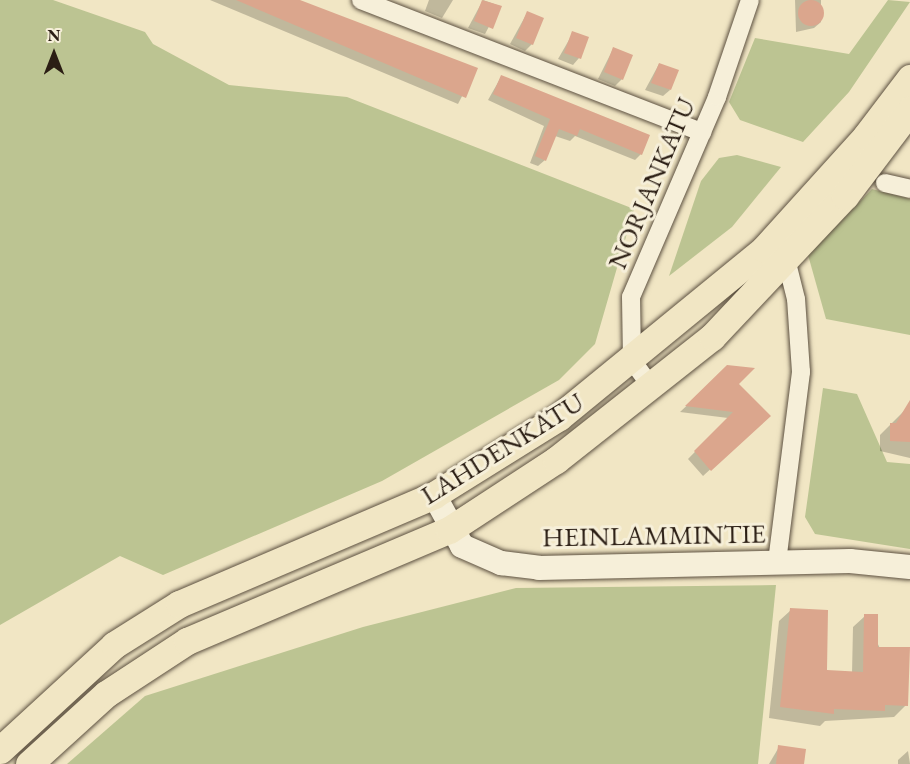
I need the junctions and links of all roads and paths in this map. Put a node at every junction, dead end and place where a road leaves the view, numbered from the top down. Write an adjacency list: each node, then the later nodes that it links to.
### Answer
1 (361, 0): 5 (street)
2 (750, 0): 5 (street, NORJANKATU)
3 (910, 78): 6 (main road, LAHDENKATU)
4 (910, 110): 6 (main road, LAHDENKATU)
5 (702, 132): 10 (street, NORJANKATU)
6 (875, 142): 9 (main road, LAHDENKATU); 10 (main road, LAHDENKATU)
7 (885, 183): 8 (street)
8 (910, 189)
9 (787, 263): 11 (main road, LAHDENKATU); 14 (street)
10 (632, 360): 11 (street); 12 (main road, LAHDENKATU)
11 (650, 385): 13 (main road, LAHDENKATU)
12 (434, 495): 13 (street, HEINLAMMINTIE); 16 (main road, LAHDENKATU)
13 (449, 530): 14 (street, HEINLAMMINTIE); 17 (main road, LAHDENKATU)
14 (777, 562): 15 (street, HEINLAMMINTIE)
15 (910, 567)
16 (0, 750)
17 (29, 764)

